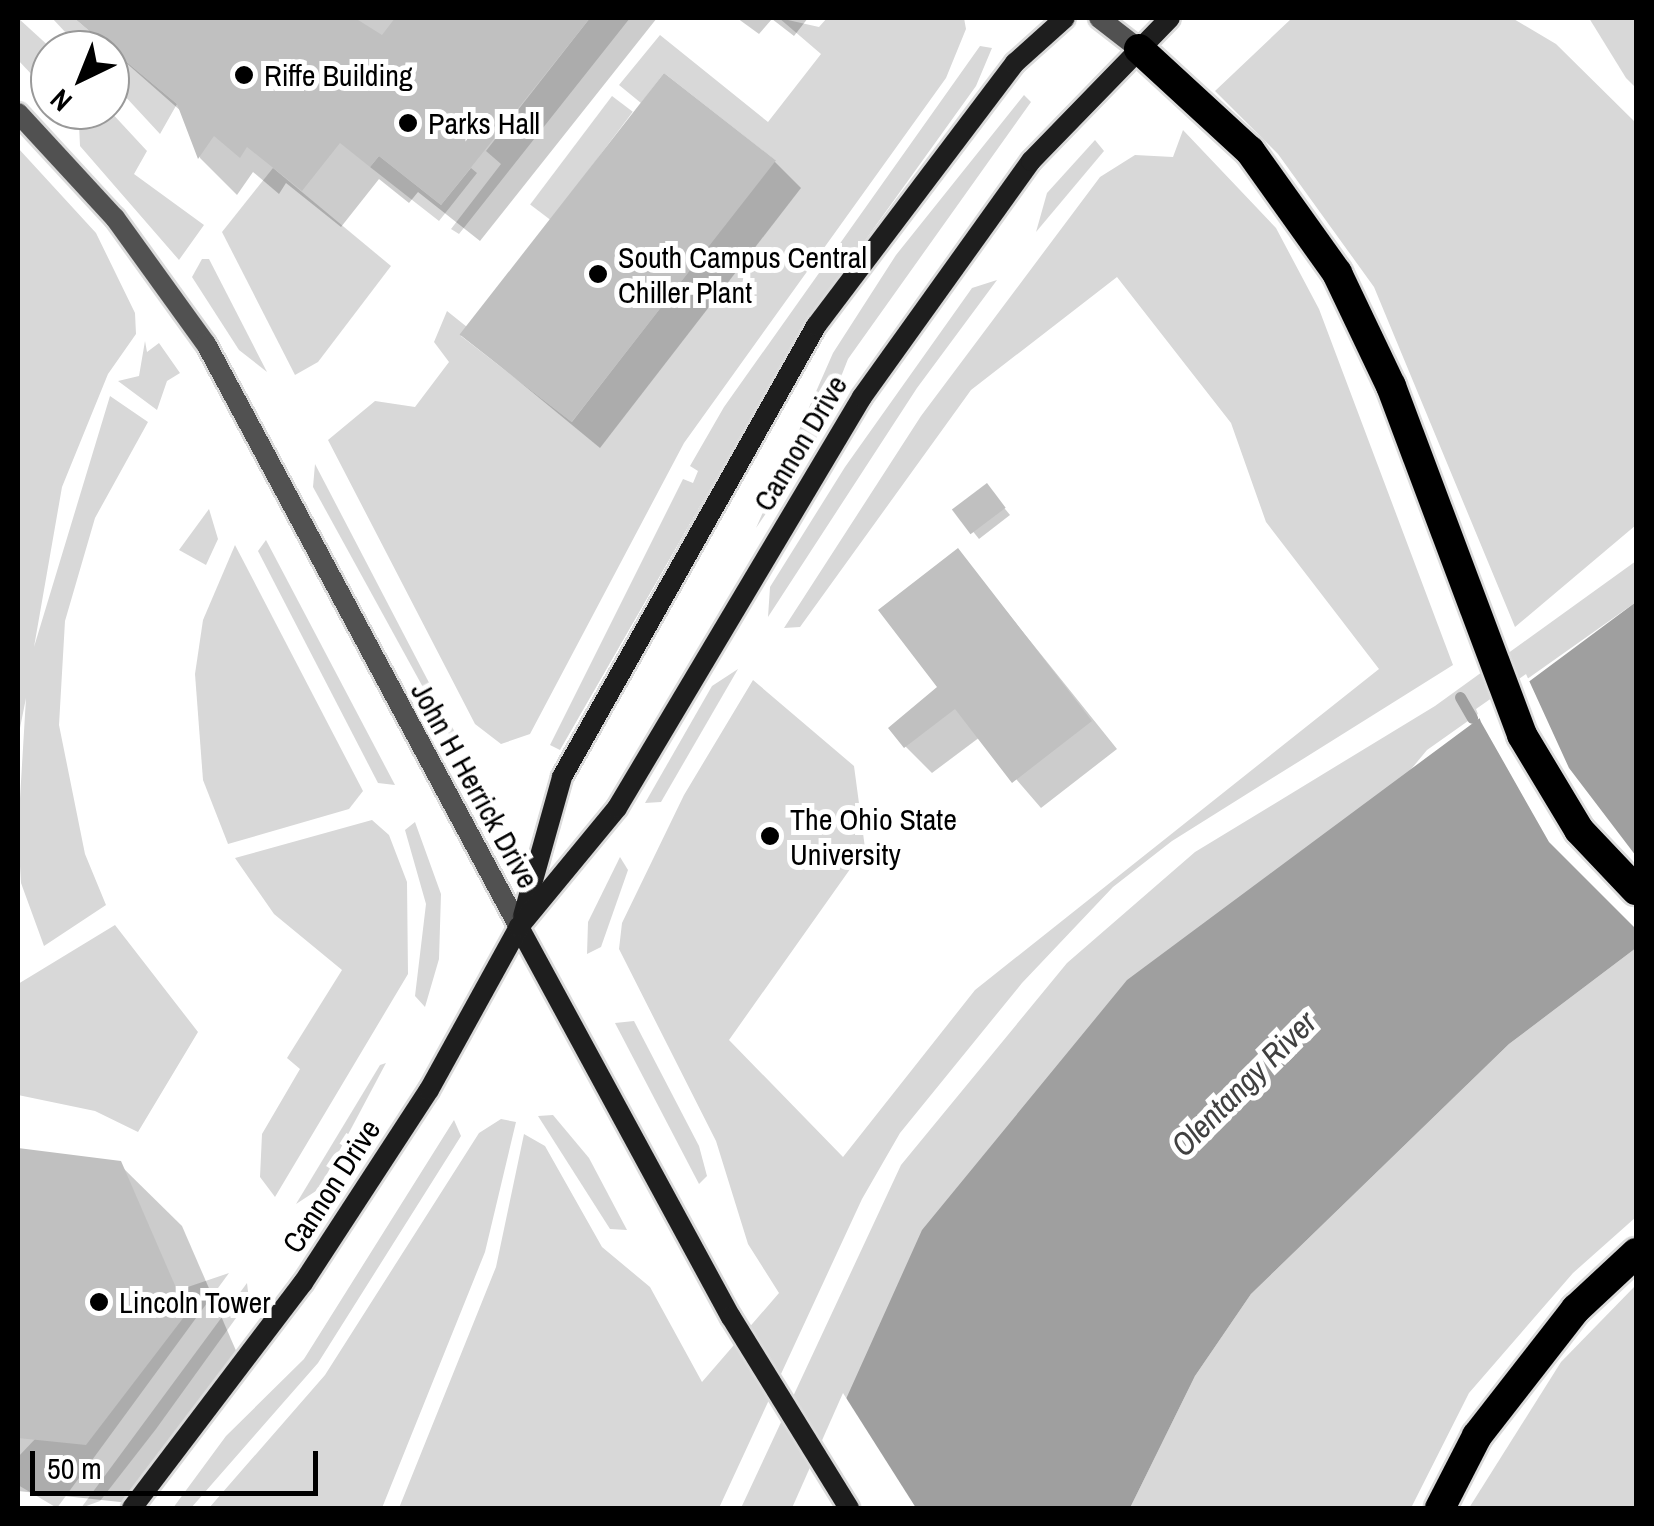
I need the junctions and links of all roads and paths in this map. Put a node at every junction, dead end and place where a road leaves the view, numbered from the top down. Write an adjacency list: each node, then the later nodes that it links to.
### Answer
1 (1065, 18): 7 (street, Cannon Drive)
2 (1100, 18): 4 (street)
3 (1170, 18): 4 (street, Cannon Drive)
4 (1139, 49): 6 (highway); 7 (street, Cannon Drive)
5 (18, 113): 7 (street, John H Herrick Drive)
6 (1636, 890)
7 (519, 927): 9 (street, Cannon Drive); 10 (street, John H Herrick Drive)
8 (1636, 1253): 11 (highway)
9 (132, 1508)
10 (849, 1508)
11 (1440, 1508)

